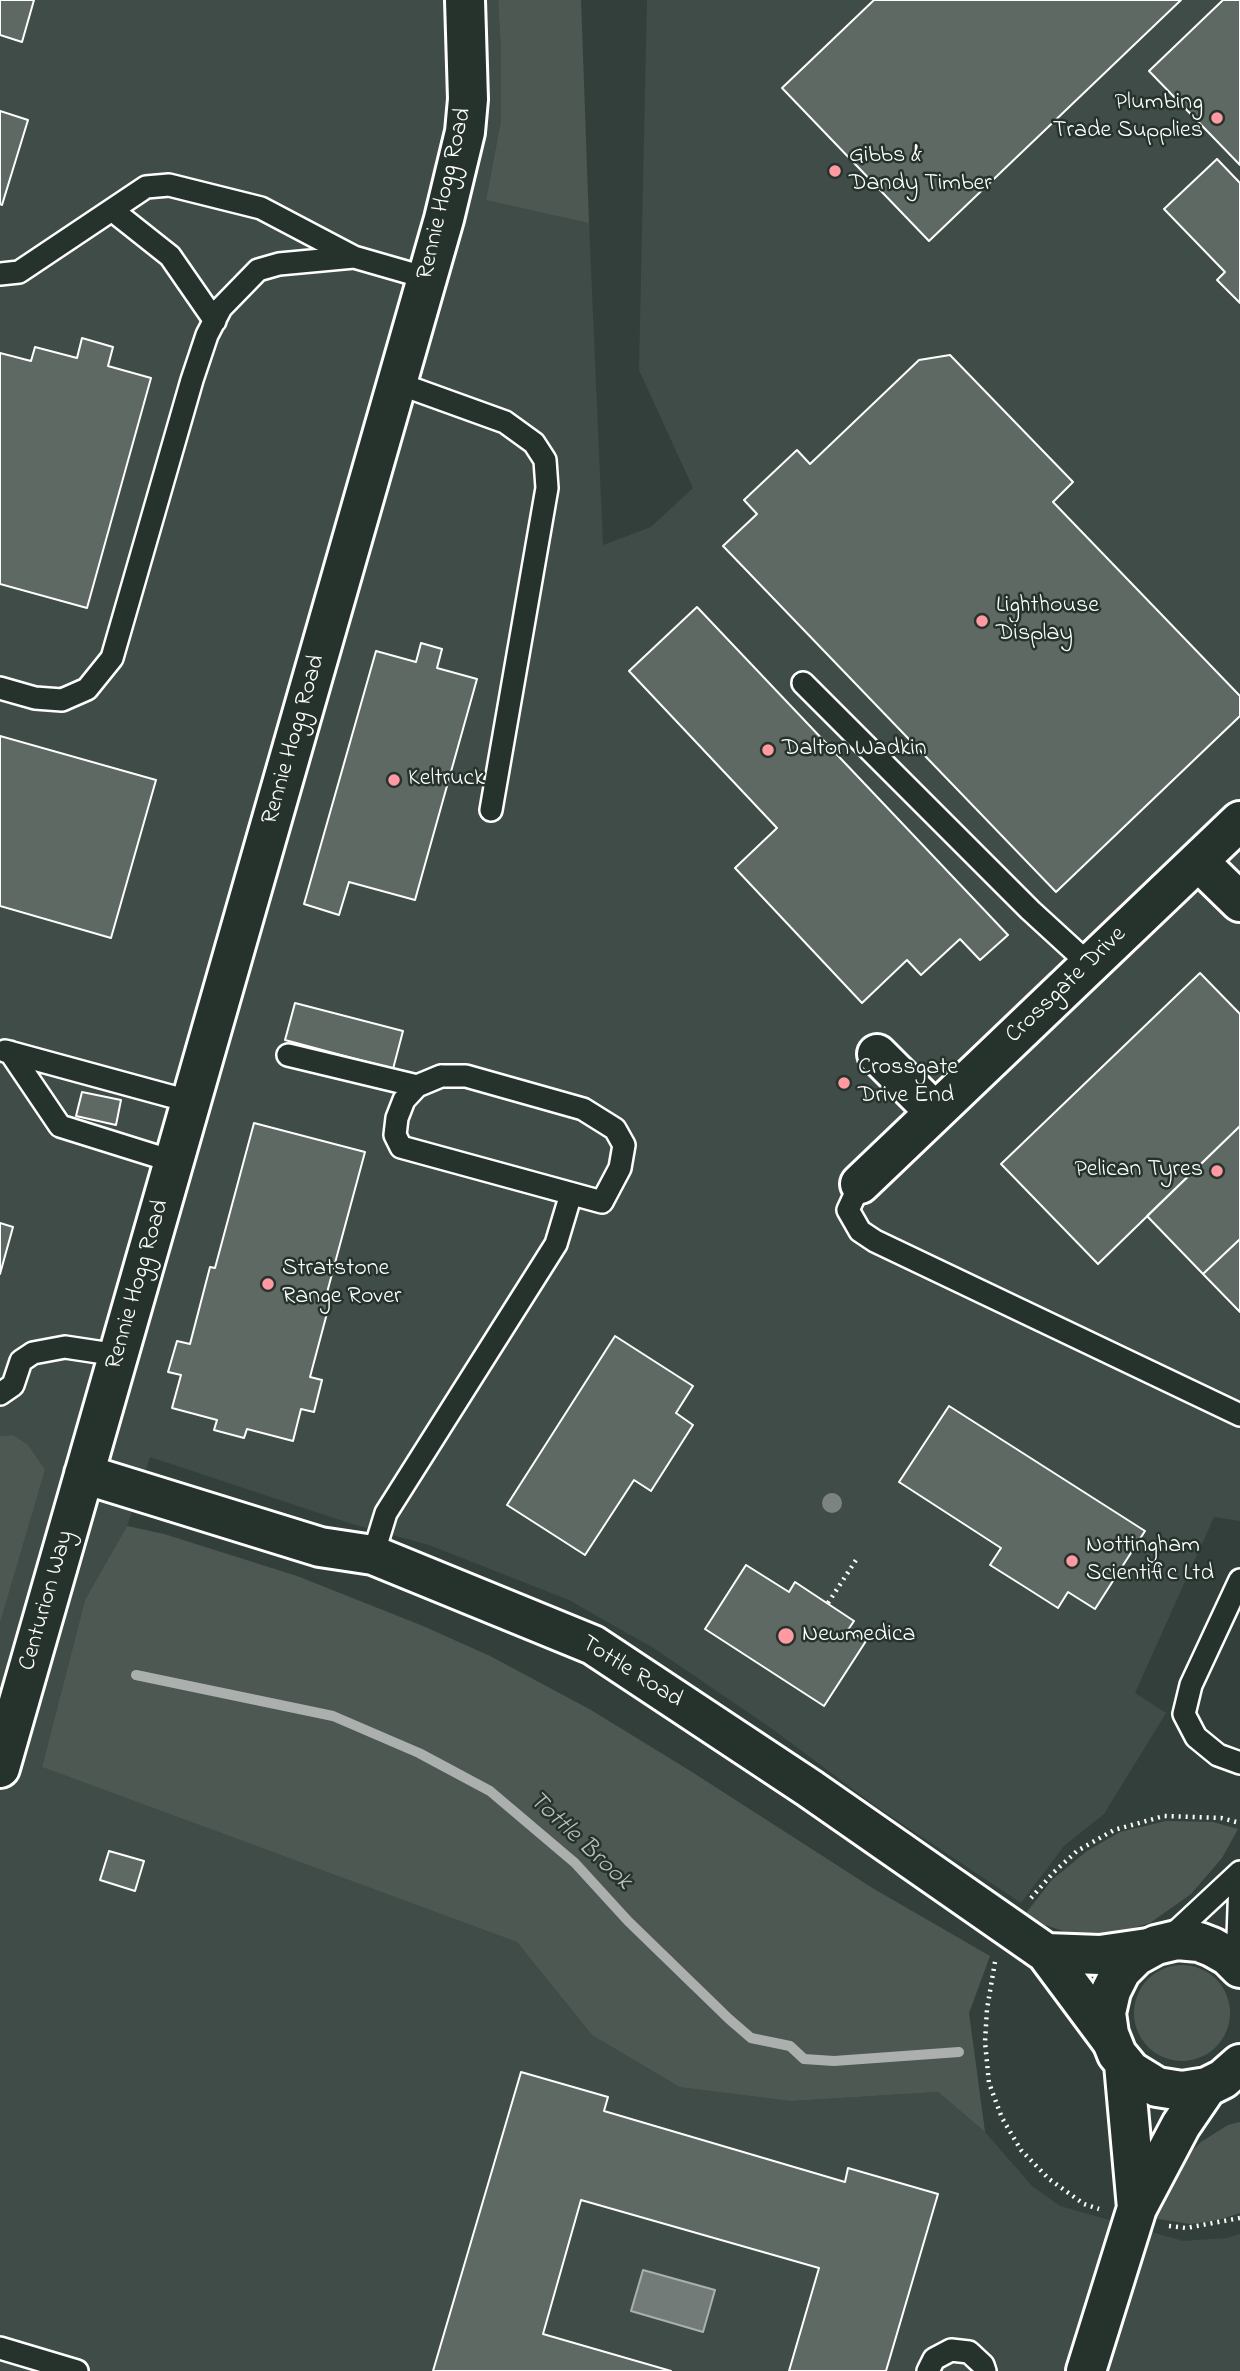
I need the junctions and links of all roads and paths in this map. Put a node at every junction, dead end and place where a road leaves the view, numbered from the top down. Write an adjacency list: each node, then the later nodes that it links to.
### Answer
1 (465, 0): 5 (street, Rennie Hogg Road)
2 (112, 210): 3 (lane); 4 (lane); 6 (lane)
3 (354, 257): 5 (lane); 6 (lane)
4 (0, 274)
5 (427, 278): 7 (street, Rennie Hogg Road)
6 (215, 321): 9 (lane)
7 (397, 383): 10 (lane); 19 (street, Rennie Hogg Road)
8 (803, 683): 14 (lane)
9 (0, 688)
10 (491, 810)
11 (1240, 821): 12 (street, Crossgate Drive)
12 (1198, 861): 13 (street); 14 (street, Crossgate Drive)
13 (1240, 902)
14 (1090, 965): 20 (street, Crossgate Drive)
15 (5, 1051): 19 (lane); 21 (lane)
16 (877, 1054): 20 (street)
17 (288, 1055): 18 (lane)
18 (417, 1086): 23 (lane); 23 (lane)
19 (192, 1102): 21 (street, Rennie Hogg Road)
20 (935, 1112): 22 (street, Crossgate Drive)
21 (175, 1162): 24 (street, Rennie Hogg Road)
22 (860, 1184): 26 (lane)
23 (571, 1194): 28 (lane)
24 (118, 1355): 25 (lane); 27 (street, Rennie Hogg Road)
25 (0, 1394)
26 (1240, 1415)
27 (84, 1475): 28 (street, Tottle Road); 33 (street, Centurion Way)
28 (373, 1555): 37 (street, Tottle Road)
29 (858, 1557): 31 (path)
30 (1240, 1580): 32 (lane)
31 (828, 1604)
32 (1240, 1763)
33 (0, 1768)
34 (1240, 1872): 36 (lane)
35 (1240, 1882): 38 (lane)
36 (1156, 1946): 37 (street); 38 (street); 39 (street)
37 (1046, 1953): 39 (street, Tottle Road)
38 (1238, 1966)
39 (1117, 2052): 40 (street); 41 (street)
40 (1227, 2078): 41 (street)
41 (1137, 2208): 46 (street)
42 (0, 2348): 43 (lane)
43 (77, 2371)
44 (928, 2371): 45 (lane)
45 (985, 2371)
46 (1086, 2371)

